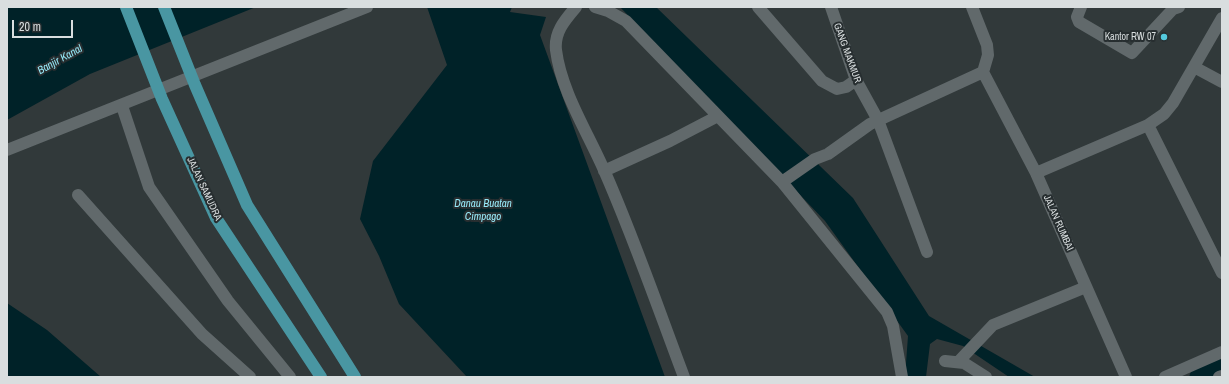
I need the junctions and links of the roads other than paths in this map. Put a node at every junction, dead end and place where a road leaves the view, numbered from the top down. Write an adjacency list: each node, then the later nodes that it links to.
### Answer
1 (126, 7): 34 (main road, JALAN SAMUDRA)
2 (164, 7): 35 (main road)
3 (367, 7): 16 (street)
4 (576, 7): 21 (street)
5 (595, 7): 17 (street)
6 (758, 7): 14 (street)
7 (830, 7): 14 (street, GANG MAKMUR)
8 (972, 7): 13 (street)
9 (1080, 7): 10 (street)
10 (1178, 7)
11 (1222, 18): 12 (street)
12 (1194, 67): 15 (street); 19 (street)
13 (983, 72): 18 (street); 22 (street, JALAN RUMBAI)
14 (856, 80): 18 (street, GANG MAKMUR)
15 (1222, 82)
16 (122, 106): 20 (street); 33 (street)
17 (718, 116): 21 (street); 23 (street)
18 (878, 120): 23 (street); 25 (street, GANG MAKMUR)
19 (1148, 126): 22 (street); 26 (street)
20 (7, 150)
21 (604, 170): 36 (street)
22 (1036, 173): 27 (street, JALAN RUMBAI)
23 (783, 181): 37 (street)
24 (78, 195): 32 (street)
25 (927, 252)
26 (1222, 273)
27 (1086, 287): 30 (street); 39 (street, JALAN RUMBAI)
28 (1222, 352): 40 (street)
29 (945, 361): 30 (street)
30 (959, 361): 38 (street)
31 (1222, 376): 41 (street)
32 (250, 377)
33 (290, 377)
34 (321, 377)
35 (355, 377)
36 (684, 377)
37 (902, 377)
38 (986, 377)
39 (1126, 377)
40 (1165, 377)
41 (1219, 377)

